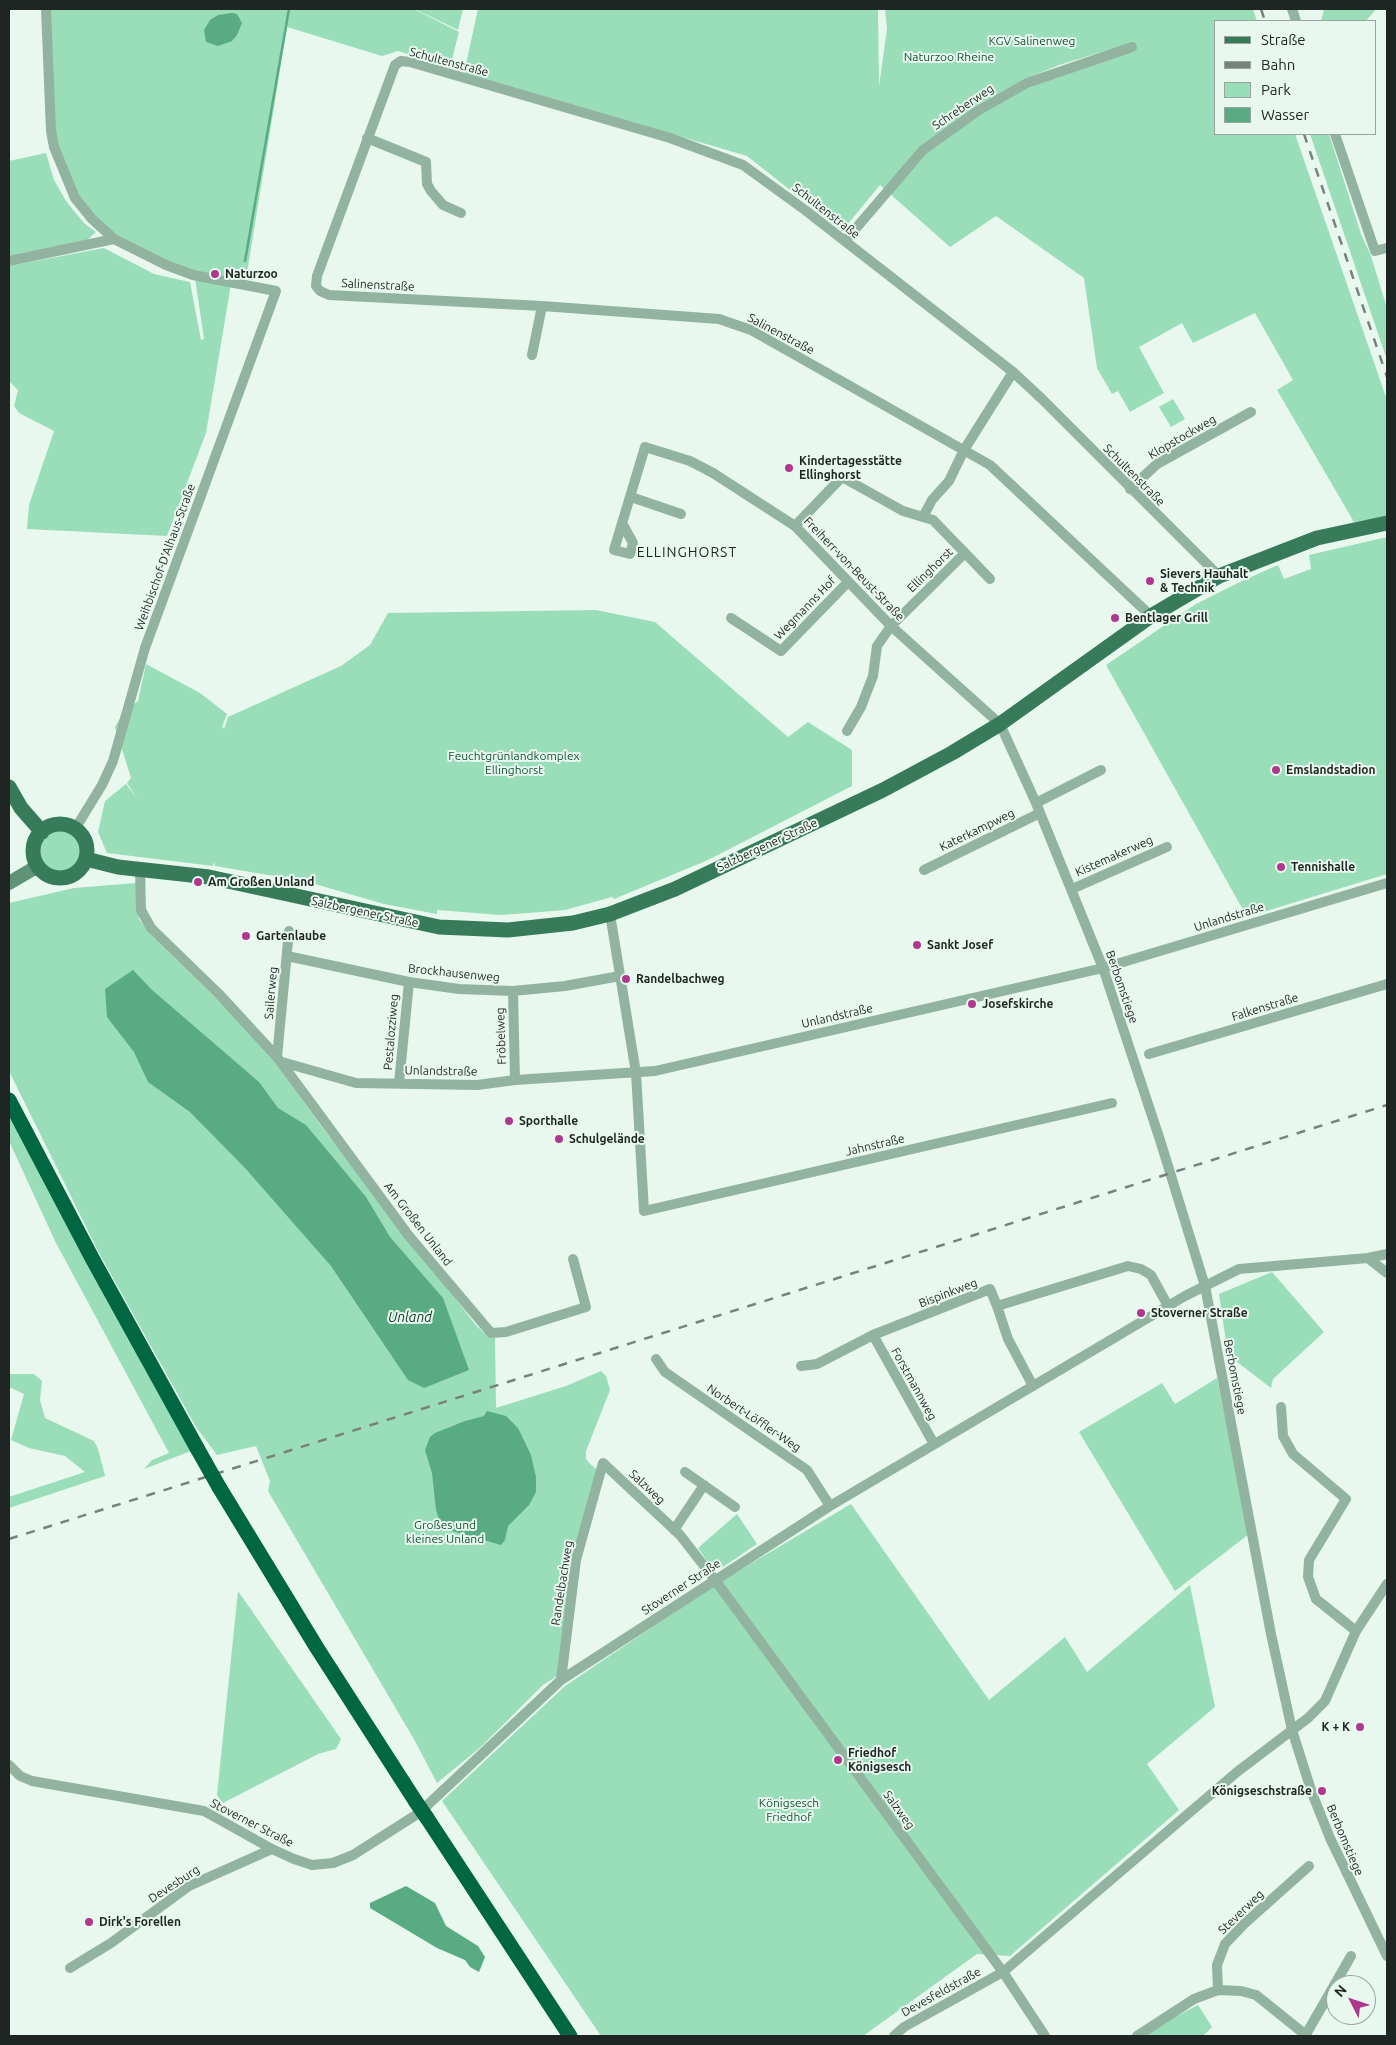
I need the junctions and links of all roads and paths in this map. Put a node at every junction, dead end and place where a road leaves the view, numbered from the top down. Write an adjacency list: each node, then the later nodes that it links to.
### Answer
1 (46, 9): 6 (street)
2 (1132, 47): 7 (street, Schreberweg)
3 (1335, 135): 8 (street)
4 (367, 138): 5 (street); 7 (street, Schultenstraße); 10 (street, Schultenstraße)
5 (461, 214)
6 (114, 239): 9 (street); 35 (street, Weihbischof-D'Alhaus-Straße)
7 (845, 241): 13 (street, Schultenstraße)
8 (1387, 248)
9 (9, 260)
10 (317, 289): 11 (street, Salinenstraße)
11 (542, 306): 12 (street); 15 (street, Salinenstraße)
12 (532, 355)
13 (1013, 372): 15 (street); 16 (street, Schultenstraße)
14 (1251, 412): 16 (street, Klopstockweg)
15 (964, 450): 19 (street); 27 (street, Salinenstraße)
16 (1130, 489): 24 (street, Schultenstraße)
17 (631, 497): 18 (street); 20 (street); 22 (street, Freiherr-von-Beust-Straße)
18 (681, 514)
19 (923, 517): 22 (street, Ellinghorst); 23 (street, Ellinghorst)
20 (622, 523)
21 (1387, 523): 24 (main road, Salzbergener Straße)
22 (795, 526): 26 (street, Freiherr-von-Beust-Straße)
23 (965, 553): 25 (street, Ellinghorst); 29 (street, Ellinghorst)
24 (1219, 576): 27 (main road, Salzbergener Straße)
25 (990, 579)
26 (848, 582): 28 (street, Wegmanns Hof); 29 (street, Freiherr-von-Beust-Straße)
27 (1151, 616): 30 (main road, Salzbergener Straße)
28 (731, 618)
29 (891, 626): 30 (street, Freiherr-von-Beust-Straße); 31 (street, Ellinghorst)
30 (1000, 724): 34 (street, Berbomstiege); 45 (main road, Salzbergener Straße)
31 (847, 731)
32 (1102, 770): 34 (street, Katerkampweg)
33 (9, 787): 36 (main road)
34 (1038, 808): 41 (street, Katerkampweg); 44 (street, Berbomstiege)
35 (75, 829): 36 (main road); 38 (main road)
36 (42, 832): 39 (main road)
37 (1167, 847): 44 (street, Kistemakerweg)
38 (86, 859): 39 (main road); 40 (main road, Salzbergener Straße)
39 (38, 866): 42 (main road)
40 (140, 869): 45 (main road, Salzbergener Straße); 54 (street, Am Großen Unland)
41 (924, 870)
42 (9, 883)
43 (1387, 883): 48 (street, Unlandstraße)
44 (1072, 889): 48 (street, Berbomstiege)
45 (610, 914): 49 (street)
46 (289, 931): 47 (street, Sailerweg)
47 (287, 956): 50 (street, Brockhausenweg); 54 (street, Sailerweg)
48 (1103, 968): 55 (street, Unlandstraße); 64 (street, Berbomstiege)
49 (620, 976): 52 (street, Brockhausenweg); 55 (street)
50 (409, 982): 52 (street, Brockhausenweg); 57 (street, Pestalozziweg)
51 (1387, 984): 53 (street, Falkenstraße)
52 (513, 991): 56 (street, Fröbelweg)
53 (1149, 1054)
54 (280, 1059): 57 (street, Unlandstraße); 61 (street, Am Großen Unland)
55 (636, 1073): 56 (street, Unlandstraße); 59 (street, Jahnstraße)
56 (515, 1080): 57 (street, Unlandstraße)
57 (399, 1084)
58 (9, 1100): 92 (highway, bridge)
59 (1112, 1103)
60 (1387, 1254): 62 (street, Stoverner Straße)
61 (573, 1258)
62 (1368, 1258): 63 (street); 64 (street, Stoverner Straße)
63 (1387, 1273)
64 (1205, 1286): 66 (street, Stoverner Straße); 83 (street, Berbomstiege)
65 (997, 1306): 66 (street); 67 (street, Bispinkweg); 70 (street)
66 (1168, 1306): 70 (street, Stoverner Straße)
67 (873, 1335): 69 (street, Bispinkweg); 72 (street, Forstmannweg)
68 (656, 1359): 76 (street, Norbert-Löffler-Weg)
69 (800, 1366)
70 (1032, 1386): 72 (street, Stoverner Straße)
71 (1281, 1407): 81 (street)
72 (934, 1444): 76 (street, Stoverner Straße)
73 (603, 1463): 78 (street, Salzweg); 82 (street, Randelbachweg)
74 (685, 1472): 75 (street)
75 (704, 1485): 77 (street); 78 (street)
76 (830, 1506): 79 (street, Stoverner Straße)
77 (736, 1507)
78 (674, 1530): 79 (street, Salzweg)
79 (715, 1580): 82 (street, Stoverner Straße); 90 (street, Salzweg)
80 (1387, 1584): 81 (street)
81 (1356, 1631): 83 (street)
82 (561, 1680): 85 (street, Stoverner Straße)
83 (1292, 1730): 88 (street, Berbomstiege); 90 (street)
84 (9, 1765): 85 (street, Stoverner Straße)
85 (272, 1849): 89 (street, Devesburg)
86 (1309, 1866): 91 (street, Steverweg)
87 (1351, 1956): 96 (street)
88 (1387, 1956)
89 (70, 1968)
90 (1003, 1972): 93 (street, Devesfeldstraße); 94 (street, Salzweg)
91 (1218, 1990): 95 (street); 96 (street)
92 (570, 2036)
93 (894, 2036)
94 (1045, 2036)
95 (1137, 2036)
96 (1306, 2036)

